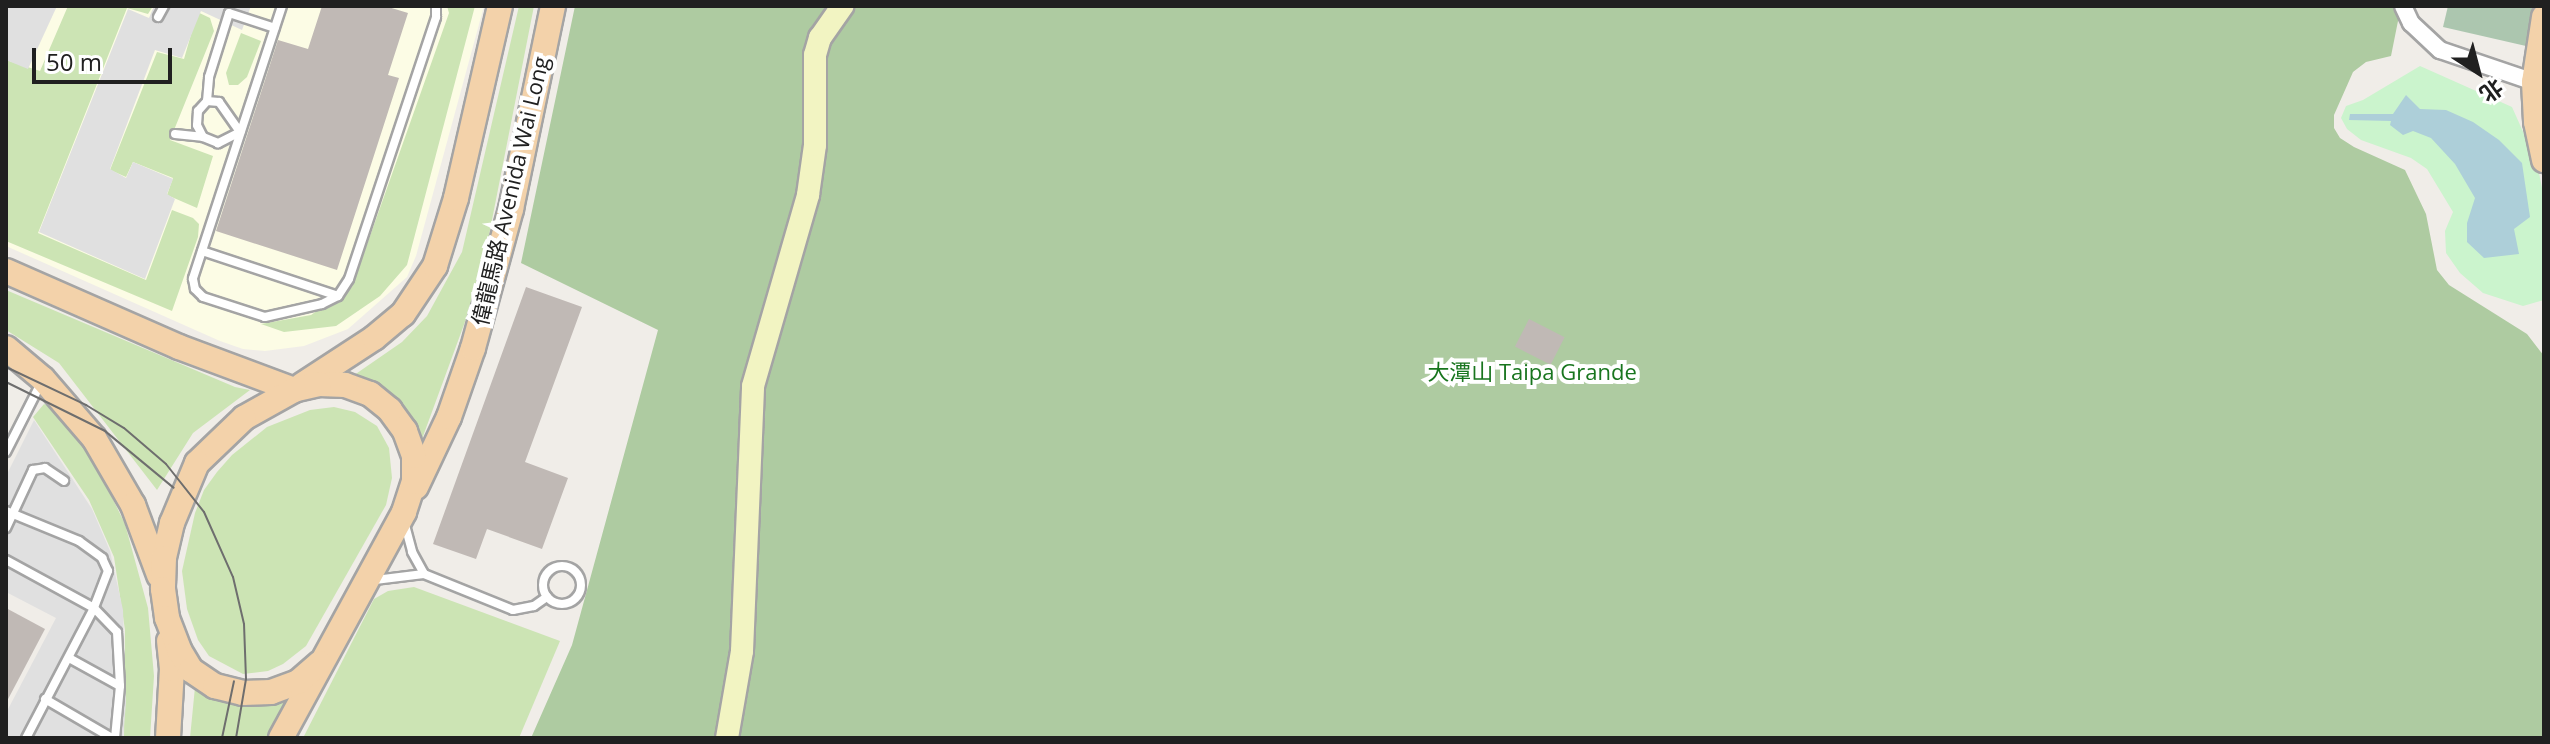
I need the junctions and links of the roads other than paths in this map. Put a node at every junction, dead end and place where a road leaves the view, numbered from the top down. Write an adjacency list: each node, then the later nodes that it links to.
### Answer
1 (164, 6): 8 (lane)
2 (282, 6): 10 (lane)
3 (436, 6): 19 (lane)
4 (500, 6): 22 (main road)
5 (553, 6): 25 (main road, 偉龍馬路 Avenida Wai Long)
6 (842, 6): 43 (street)
7 (2403, 6): 11 (street)
8 (158, 17)
9 (2544, 17): 11 (main road)
10 (275, 28): 12 (lane); 13 (lane)
11 (2534, 82): 16 (main road)
12 (207, 101): 13 (lane); 15 (lane)
13 (240, 132): 15 (lane); 17 (lane)
14 (175, 134): 15 (lane)
15 (203, 137)
16 (2544, 160)
17 (202, 251): 19 (lane); 19 (lane)
18 (6, 271): 22 (main road)
19 (338, 296)
20 (6, 348): 21 (main road)
21 (43, 379): 23 (lane); 31 (main road)
22 (294, 390): 25 (main road); 31 (main road)
23 (6, 452)
24 (64, 481): 26 (lane)
25 (405, 510): 29 (lane); 30 (main road)
26 (10, 513): 27 (lane); 33 (lane)
27 (6, 528)
28 (6, 560): 33 (lane)
29 (424, 574): 30 (lane); 32 (lane)
30 (363, 585): 36 (main road)
31 (163, 589): 34 (main road)
32 (547, 597): 32 (lane)
33 (94, 608): 35 (lane); 37 (lane)
34 (167, 618): 36 (main road); 41 (main road)
35 (69, 658): 37 (lane); 38 (lane)
36 (320, 663): 42 (main road)
37 (120, 686): 40 (lane)
38 (45, 699): 39 (lane); 40 (lane)
39 (30, 737)
40 (113, 738)
41 (168, 738)
42 (281, 738)
43 (727, 738)

